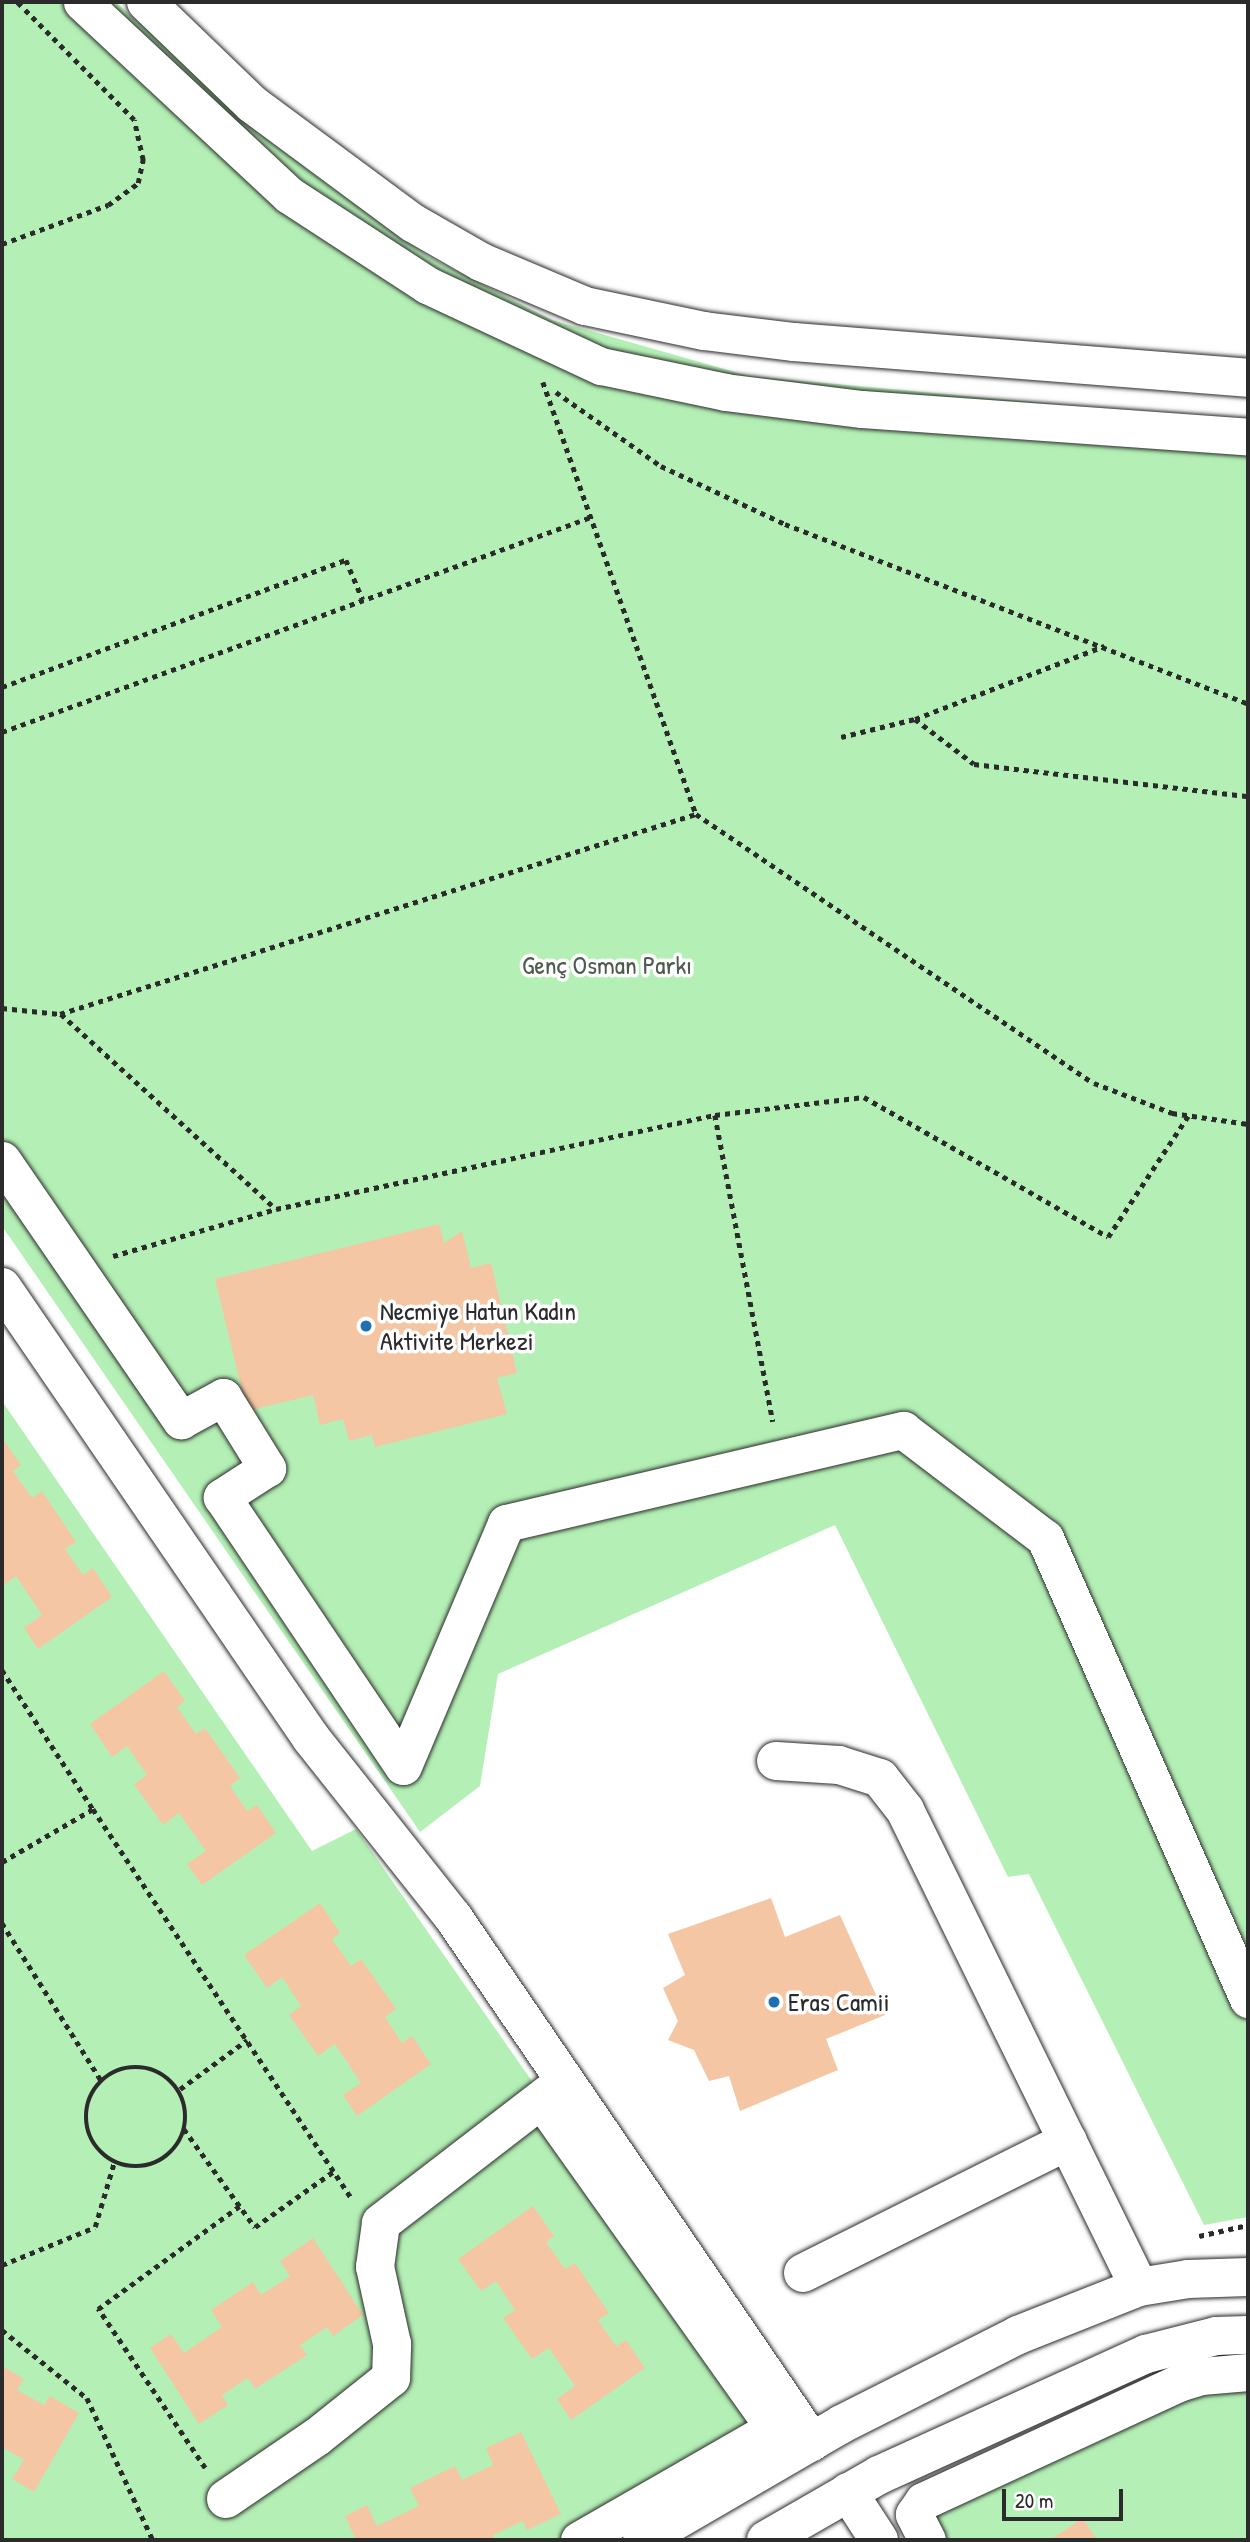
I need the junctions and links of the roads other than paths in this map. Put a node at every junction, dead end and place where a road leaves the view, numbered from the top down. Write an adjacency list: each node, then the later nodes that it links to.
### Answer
1 (82, 2): 4 (street)
2 (146, 2): 3 (street)
3 (1248, 378)
4 (1248, 437)
5 (2, 1160): 8 (street)
6 (2, 1287): 9 (street)
7 (776, 1761): 10 (street)
8 (1248, 2000)
9 (557, 2098): 16 (street); 18 (street); 19 (street)
10 (1068, 2141): 11 (street); 13 (street)
11 (803, 2273)
12 (1248, 2277): 13 (street)
13 (1139, 2287): 16 (street)
14 (1248, 2334): 17 (street)
15 (1248, 2372): 23 (street)
16 (812, 2442): 20 (street)
17 (848, 2492): 21 (street); 22 (street)
18 (226, 2499)
19 (579, 2540)
20 (642, 2540)
21 (766, 2540)
22 (879, 2540)
23 (927, 2540)

